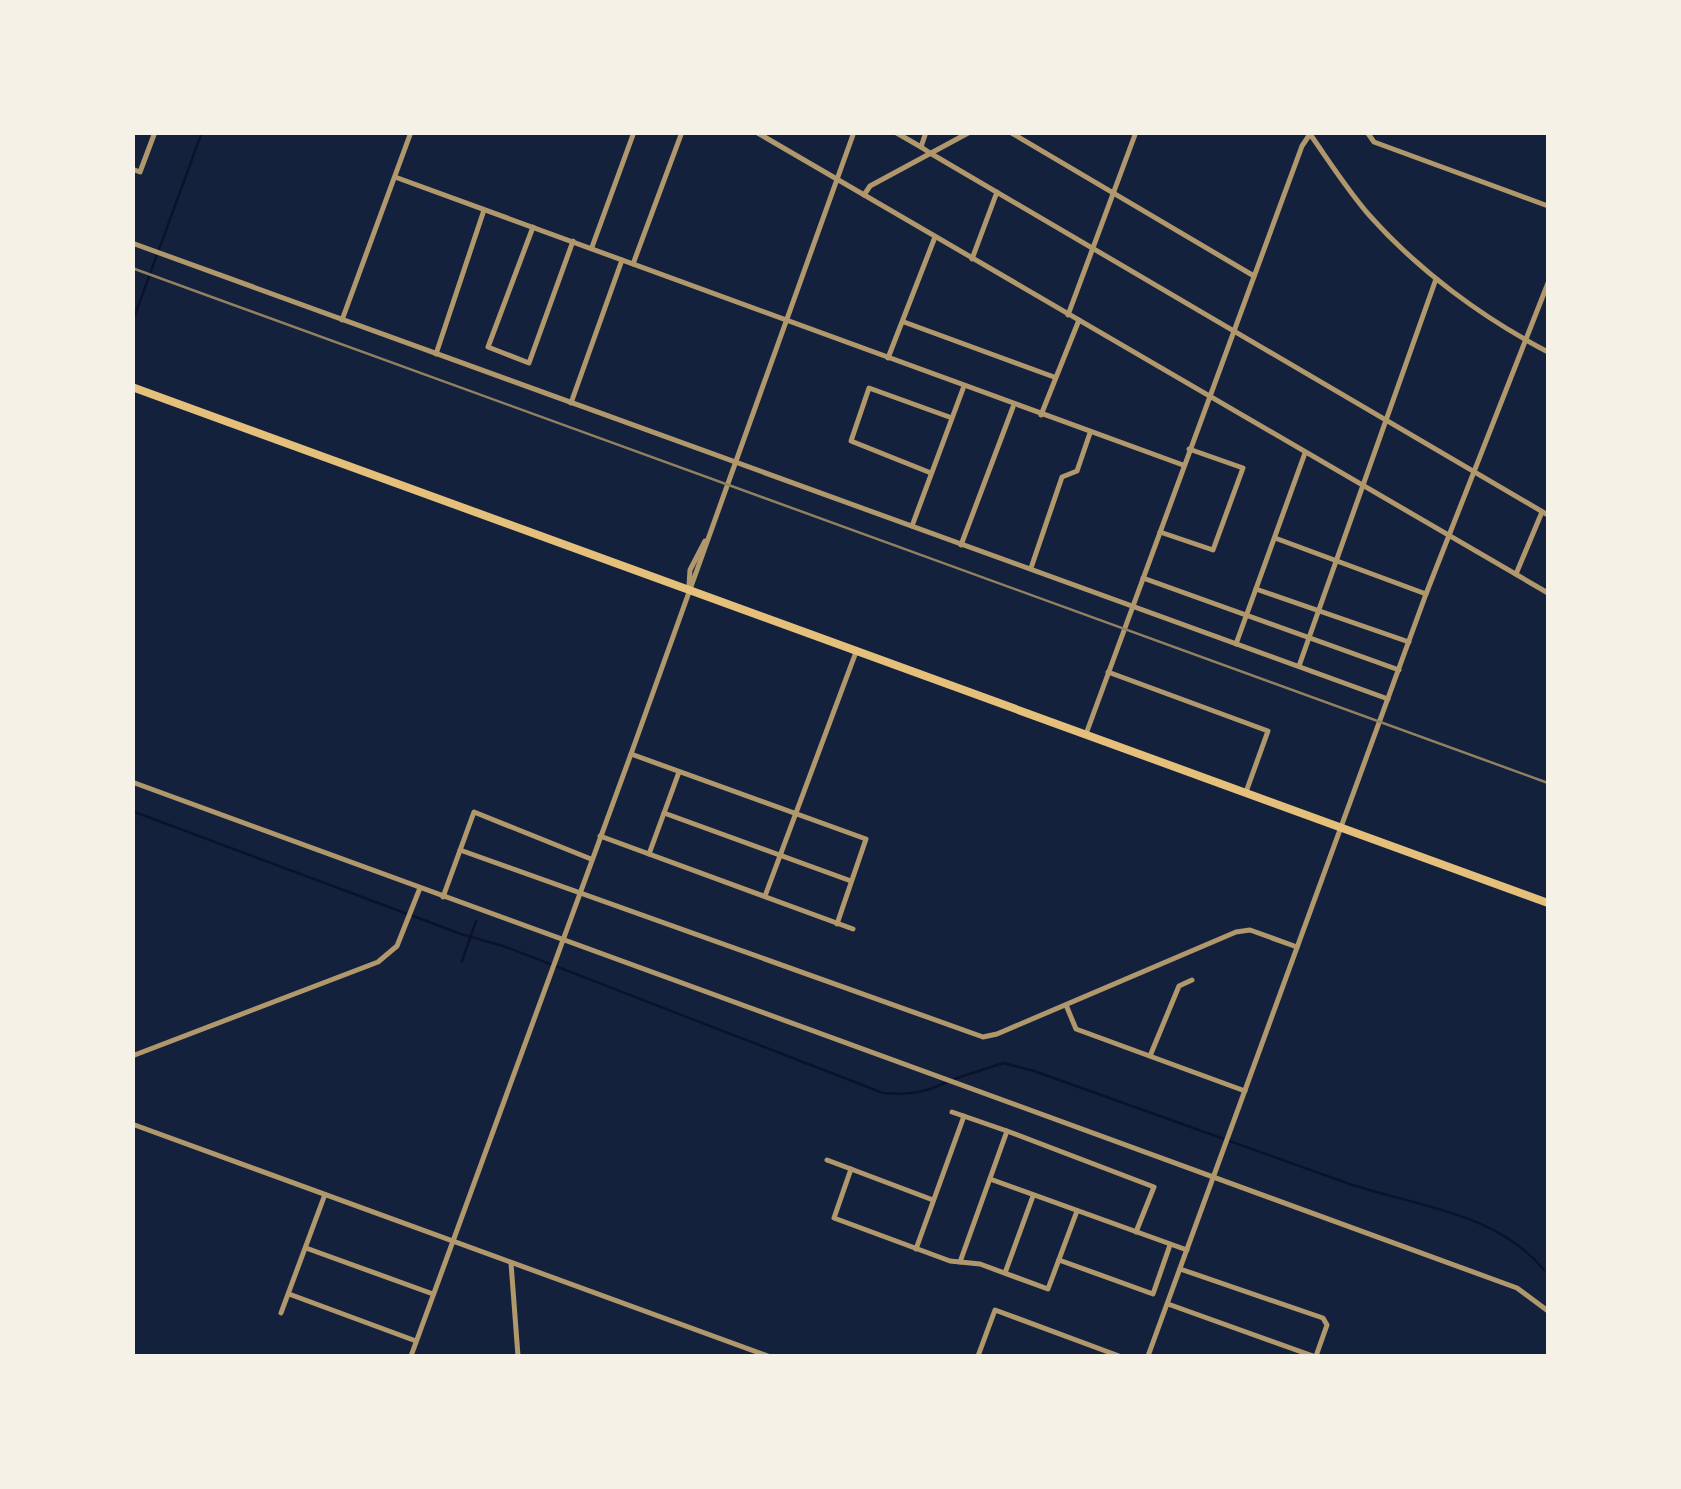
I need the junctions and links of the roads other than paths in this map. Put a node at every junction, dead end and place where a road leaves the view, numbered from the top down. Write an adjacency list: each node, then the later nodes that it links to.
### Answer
1 (155, 132): 16 (street)
2 (411, 132): 17 (street)
3 (634, 132): 28 (street)
4 (682, 132): 32 (street)
5 (756, 132): 18 (street)
6 (854, 132): 18 (street)
7 (895, 132): 14 (street)
8 (926, 132): 14 (street)
9 (970, 132): 15 (street)
10 (1010, 132): 20 (street)
11 (1136, 132): 20 (street)
12 (1367, 132): 22 (street)
13 (1310, 133): 33 (street); 34 (street)
14 (921, 147): 15 (street)
15 (930, 153): 19 (street); 21 (street)
16 (132, 169)
17 (395, 176): 23 (street); 38 (street)
18 (837, 179): 21 (street); 37 (street)
19 (997, 192): 29 (street); 30 (street)
20 (1114, 193): 29 (street); 33 (street)
21 (864, 195): 25 (street)
22 (1548, 206)
23 (484, 209): 24 (street); 44 (street)
24 (533, 227): 26 (street); 26 (street)
25 (935, 237): 30 (street); 40 (street)
26 (573, 242): 28 (street)
27 (132, 243): 38 (street)
28 (591, 248): 31 (street)
29 (1092, 249): 36 (street); 41 (street)
30 (972, 258): 36 (street)
31 (622, 260): 32 (street); 50 (street)
32 (633, 264): 37 (street)
33 (1254, 276): 41 (street)
34 (1436, 279): 42 (street); 54 (street)
35 (1548, 284): 42 (street)
36 (1068, 315): 39 (street)
37 (786, 319): 45 (street); 58 (street)
38 (342, 320): 44 (street)
39 (1079, 320): 46 (street); 49 (street)
40 (904, 322): 45 (street); 46 (street)
41 (1235, 330): 49 (street); 54 (street)
42 (1527, 341): 43 (street); 60 (street)
43 (1548, 352)
44 (436, 354): 50 (street)
45 (888, 358): 47 (street)
46 (1054, 377): 52 (street)
47 (964, 386): 51 (street); 53 (street)
48 (132, 388): 73 (highway)
49 (1209, 396): 56 (street); 57 (street)
50 (572, 403): 58 (street)
51 (1014, 406): 52 (street); 68 (street)
52 (1041, 415): 55 (street)
53 (952, 418): 61 (street); 61 (street)
54 (1385, 418): 60 (street); 62 (street)
55 (1090, 433): 59 (street); 70 (street)
56 (1190, 449): 59 (street); 65 (street)
57 (1305, 454): 62 (street); 67 (street)
58 (734, 461): 64 (street); 73 (street)
59 (1183, 466): 65 (street)
60 (1476, 470): 63 (street); 66 (street)
61 (931, 473): 64 (street)
62 (1362, 488): 66 (street); 69 (street)
63 (1546, 513): 71 (street)
64 (912, 526): 68 (street)
65 (1160, 532): 72 (street)
66 (1449, 537): 71 (street); 76 (street)
67 (1275, 538): 69 (street); 74 (street)
68 (962, 544): 70 (street)
69 (1338, 562): 76 (street); 78 (street)
70 (1030, 569): 77 (street)
71 (1516, 574): 75 (street)
72 (1142, 578): 77 (street); 79 (street)
73 (689, 589): 83 (highway); 89 (street)
74 (1256, 589): 78 (street); 79 (street)
75 (1548, 593)
76 (1426, 594): 81 (street)
77 (1132, 606): 82 (street); 86 (street)
78 (1319, 611): 80 (street); 81 (street)
79 (1247, 615): 80 (street); 82 (street)
80 (1310, 637): 84 (street); 85 (street)
81 (1409, 642): 85 (street)
82 (1236, 644): 84 (street)
83 (856, 652): 88 (highway); 94 (street)
84 (1299, 666): 87 (street)
85 (1399, 670): 87 (street)
86 (1108, 672): 88 (street); 92 (street)
87 (1388, 699): 95 (street)
88 (1086, 734): 92 (highway)
89 (631, 754): 90 (street); 96 (street)
90 (679, 771): 93 (street); 94 (street)
91 (132, 782): 102 (street)
92 (1246, 792): 95 (highway)
93 (664, 813): 98 (street); 99 (street)
94 (796, 815): 99 (street); 101 (street)
95 (1342, 827): 106 (highway); 110 (street)
96 (600, 836): 98 (street); 100 (street)
97 (460, 850): 100 (street); 103 (street); 105 (street)
98 (649, 854): 104 (street)
99 (780, 856): 101 (street); 104 (street)
100 (591, 858): 103 (street)
101 (851, 881): 107 (street)
102 (420, 888): 105 (street); 113 (street)
103 (580, 893): 109 (street); 112 (street)
104 (765, 896): 107 (street)
105 (444, 897): 109 (street)
106 (1548, 903)
107 (837, 924): 108 (street)
108 (853, 929)
109 (564, 940): 122 (street); 129 (street)
110 (1297, 946): 112 (street); 115 (street)
111 (1192, 980): 114 (street)
112 (1066, 1004): 114 (street)
113 (132, 1056)
114 (1150, 1056): 115 (street)
115 (1245, 1091): 122 (street)
116 (952, 1112): 117 (street)
117 (964, 1116): 119 (street); 126 (street)
118 (132, 1124): 125 (street)
119 (1007, 1131): 123 (street); 128 (street)
120 (827, 1160): 121 (street)
121 (852, 1169): 126 (street); 132 (street)
122 (1215, 1177): 133 (street); 142 (street)
123 (990, 1179): 124 (street); 135 (street)
124 (1033, 1196): 127 (street); 138 (street)
125 (324, 1197): 129 (street); 131 (street)
126 (933, 1200): 132 (street)
127 (1076, 1212): 128 (street); 134 (street)
128 (1136, 1232): 130 (street)
129 (452, 1242): 136 (street); 140 (street)
130 (1170, 1245): 133 (street); 134 (street)
131 (306, 1248): 139 (street); 140 (street)
132 (916, 1249): 135 (street)
133 (1186, 1250): 137 (street)
134 (1059, 1260): 138 (street)
135 (960, 1262): 138 (street)
136 (511, 1263): 145 (street); 147 (street)
137 (1180, 1269): 141 (street); 152 (street)
138 (1005, 1274)
139 (289, 1294): 143 (street); 144 (street)
140 (433, 1294): 144 (street)
141 (1168, 1304): 151 (street); 152 (street)
142 (1548, 1311)
143 (282, 1313)
144 (416, 1342): 146 (street)
145 (745, 1353): 148 (street)
146 (411, 1356)
147 (518, 1356)
148 (768, 1356)
149 (978, 1356): 150 (street)
150 (1120, 1356)
151 (1148, 1356)
152 (1314, 1356)

